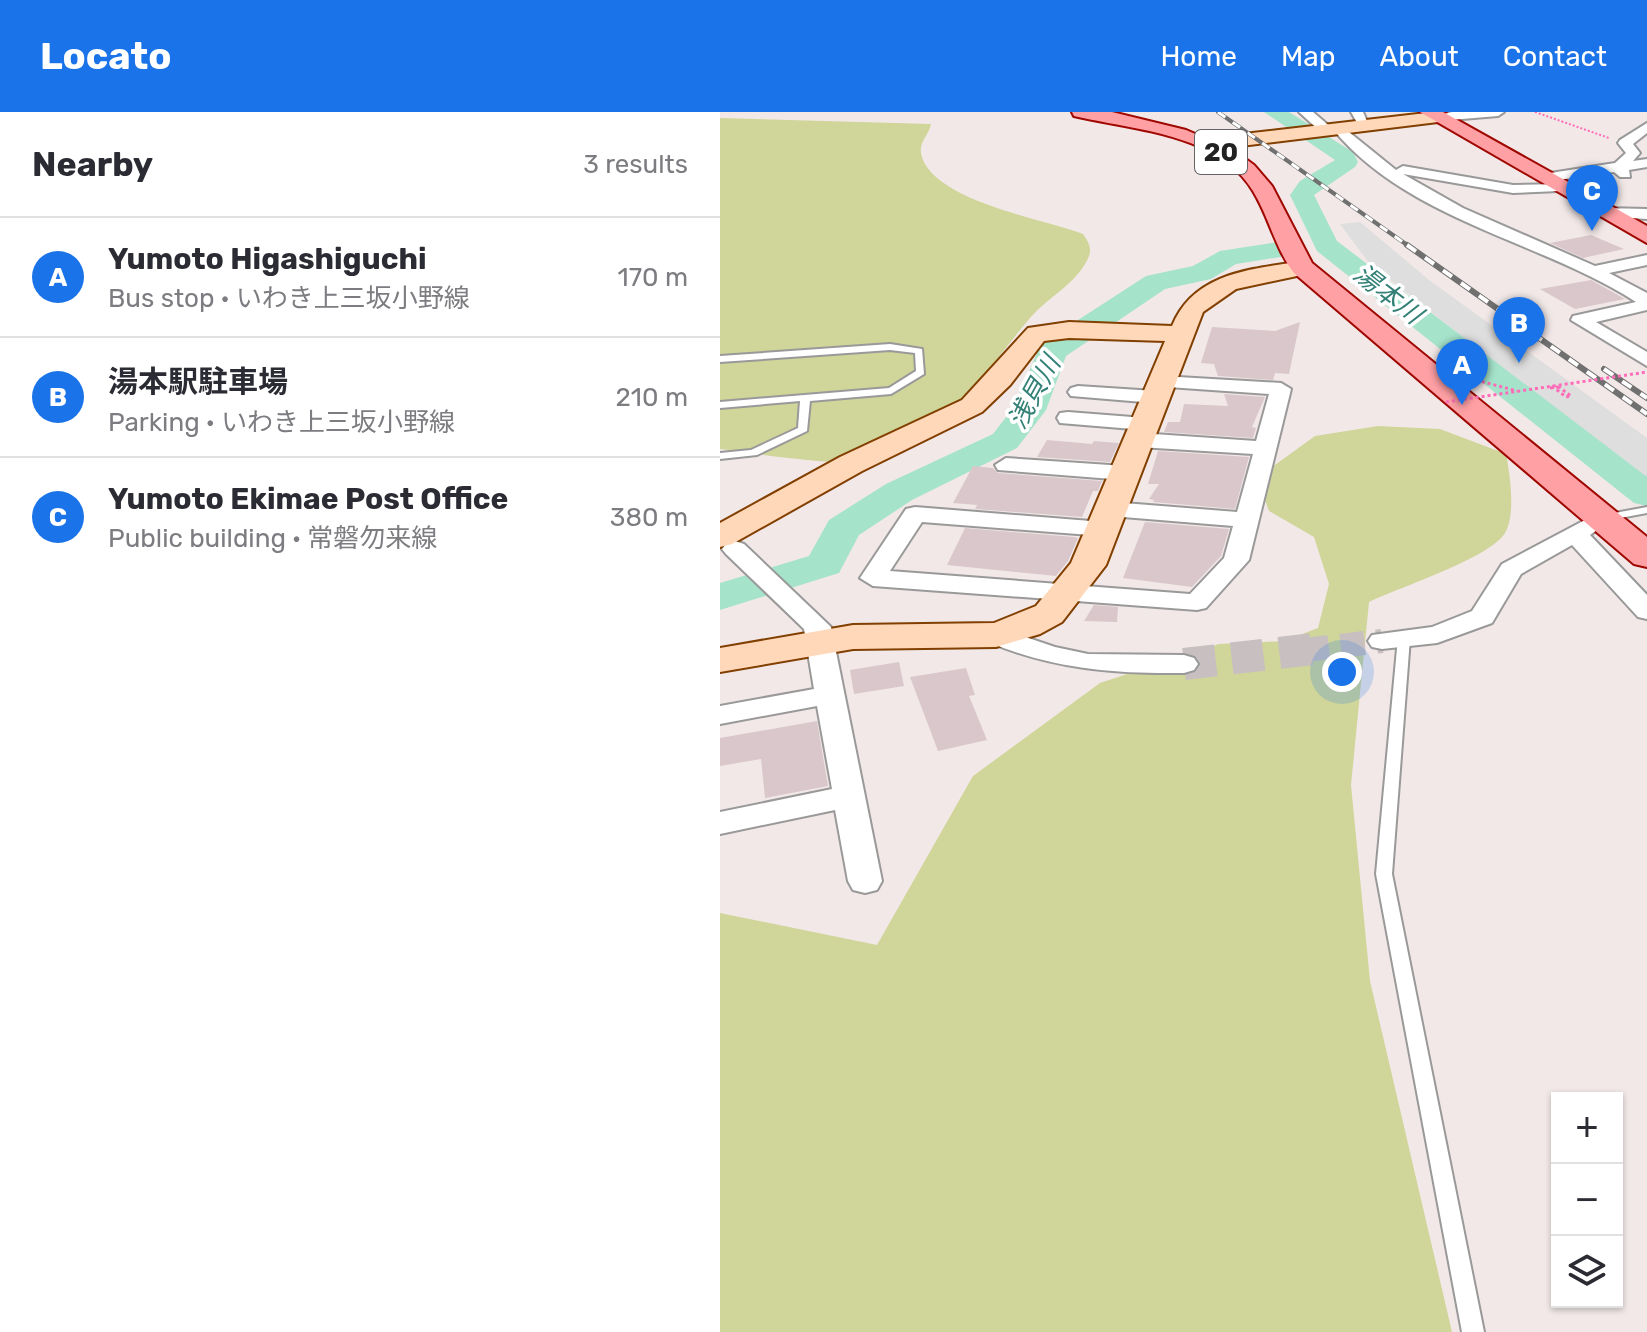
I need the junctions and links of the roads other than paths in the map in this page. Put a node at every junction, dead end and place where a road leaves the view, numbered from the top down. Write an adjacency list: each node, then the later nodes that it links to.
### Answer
1 (1305, 112): 7 (street)
2 (1498, 112): 4 (street)
3 (1089, 113): 8 (main road, 20)
4 (1433, 115): 5 (street); 13 (main road)
5 (1361, 119): 7 (street)
6 (1647, 127): 11 (street)
7 (1330, 129): 8 (street); 10 (street)
8 (1208, 144): 20 (main road, 20)
9 (1647, 163): 11 (street)
10 (1382, 166): 14 (street); 21 (street)
11 (1618, 168): 12 (street); 13 (street)
12 (1638, 180)
13 (1551, 182): 14 (street); 15 (main road)
14 (1523, 190): 15 (street)
15 (1584, 200): 16 (main road)
16 (1604, 213): 17 (street); 18 (main road)
17 (1647, 214)
18 (1647, 236)
19 (1647, 260): 21 (street)
20 (1303, 268): 23 (street); 36 (main road, 20)
21 (1592, 272): 22 (street)
22 (1647, 303): 25 (street)
23 (1180, 334): 29 (street); 40 (street)
24 (720, 359): 27 (lane)
25 (1647, 360)
26 (1078, 392): 29 (street)
27 (805, 398): 28 (lane); 32 (lane)
28 (720, 405)
29 (1150, 410): 30 (street); 31 (street); 31 (street); 34 (street)
30 (1068, 418)
31 (1265, 448): 38 (street)
32 (720, 456)
33 (1006, 465): 34 (street)
34 (1125, 473): 37 (street)
35 (1647, 510): 36 (lane)
36 (1602, 518): 39 (street); 41 (main road, 20)
37 (1107, 519): 38 (street); 42 (street); 42 (street)
38 (1246, 520): 42 (street)
39 (1574, 533): 43 (street); 45 (street)
40 (725, 542): 46 (street)
41 (1647, 556)
42 (1068, 593): 44 (street)
43 (1647, 611)
44 (996, 635): 46 (street); 48 (street)
45 (1393, 640): 54 (lane)
46 (818, 642): 47 (street); 49 (street)
47 (720, 660)
48 (1184, 664)
49 (830, 695): 50 (street); 51 (street)
50 (720, 715)
51 (850, 796): 52 (street); 53 (street)
52 (720, 823)
53 (865, 881)
54 (1473, 1332)

